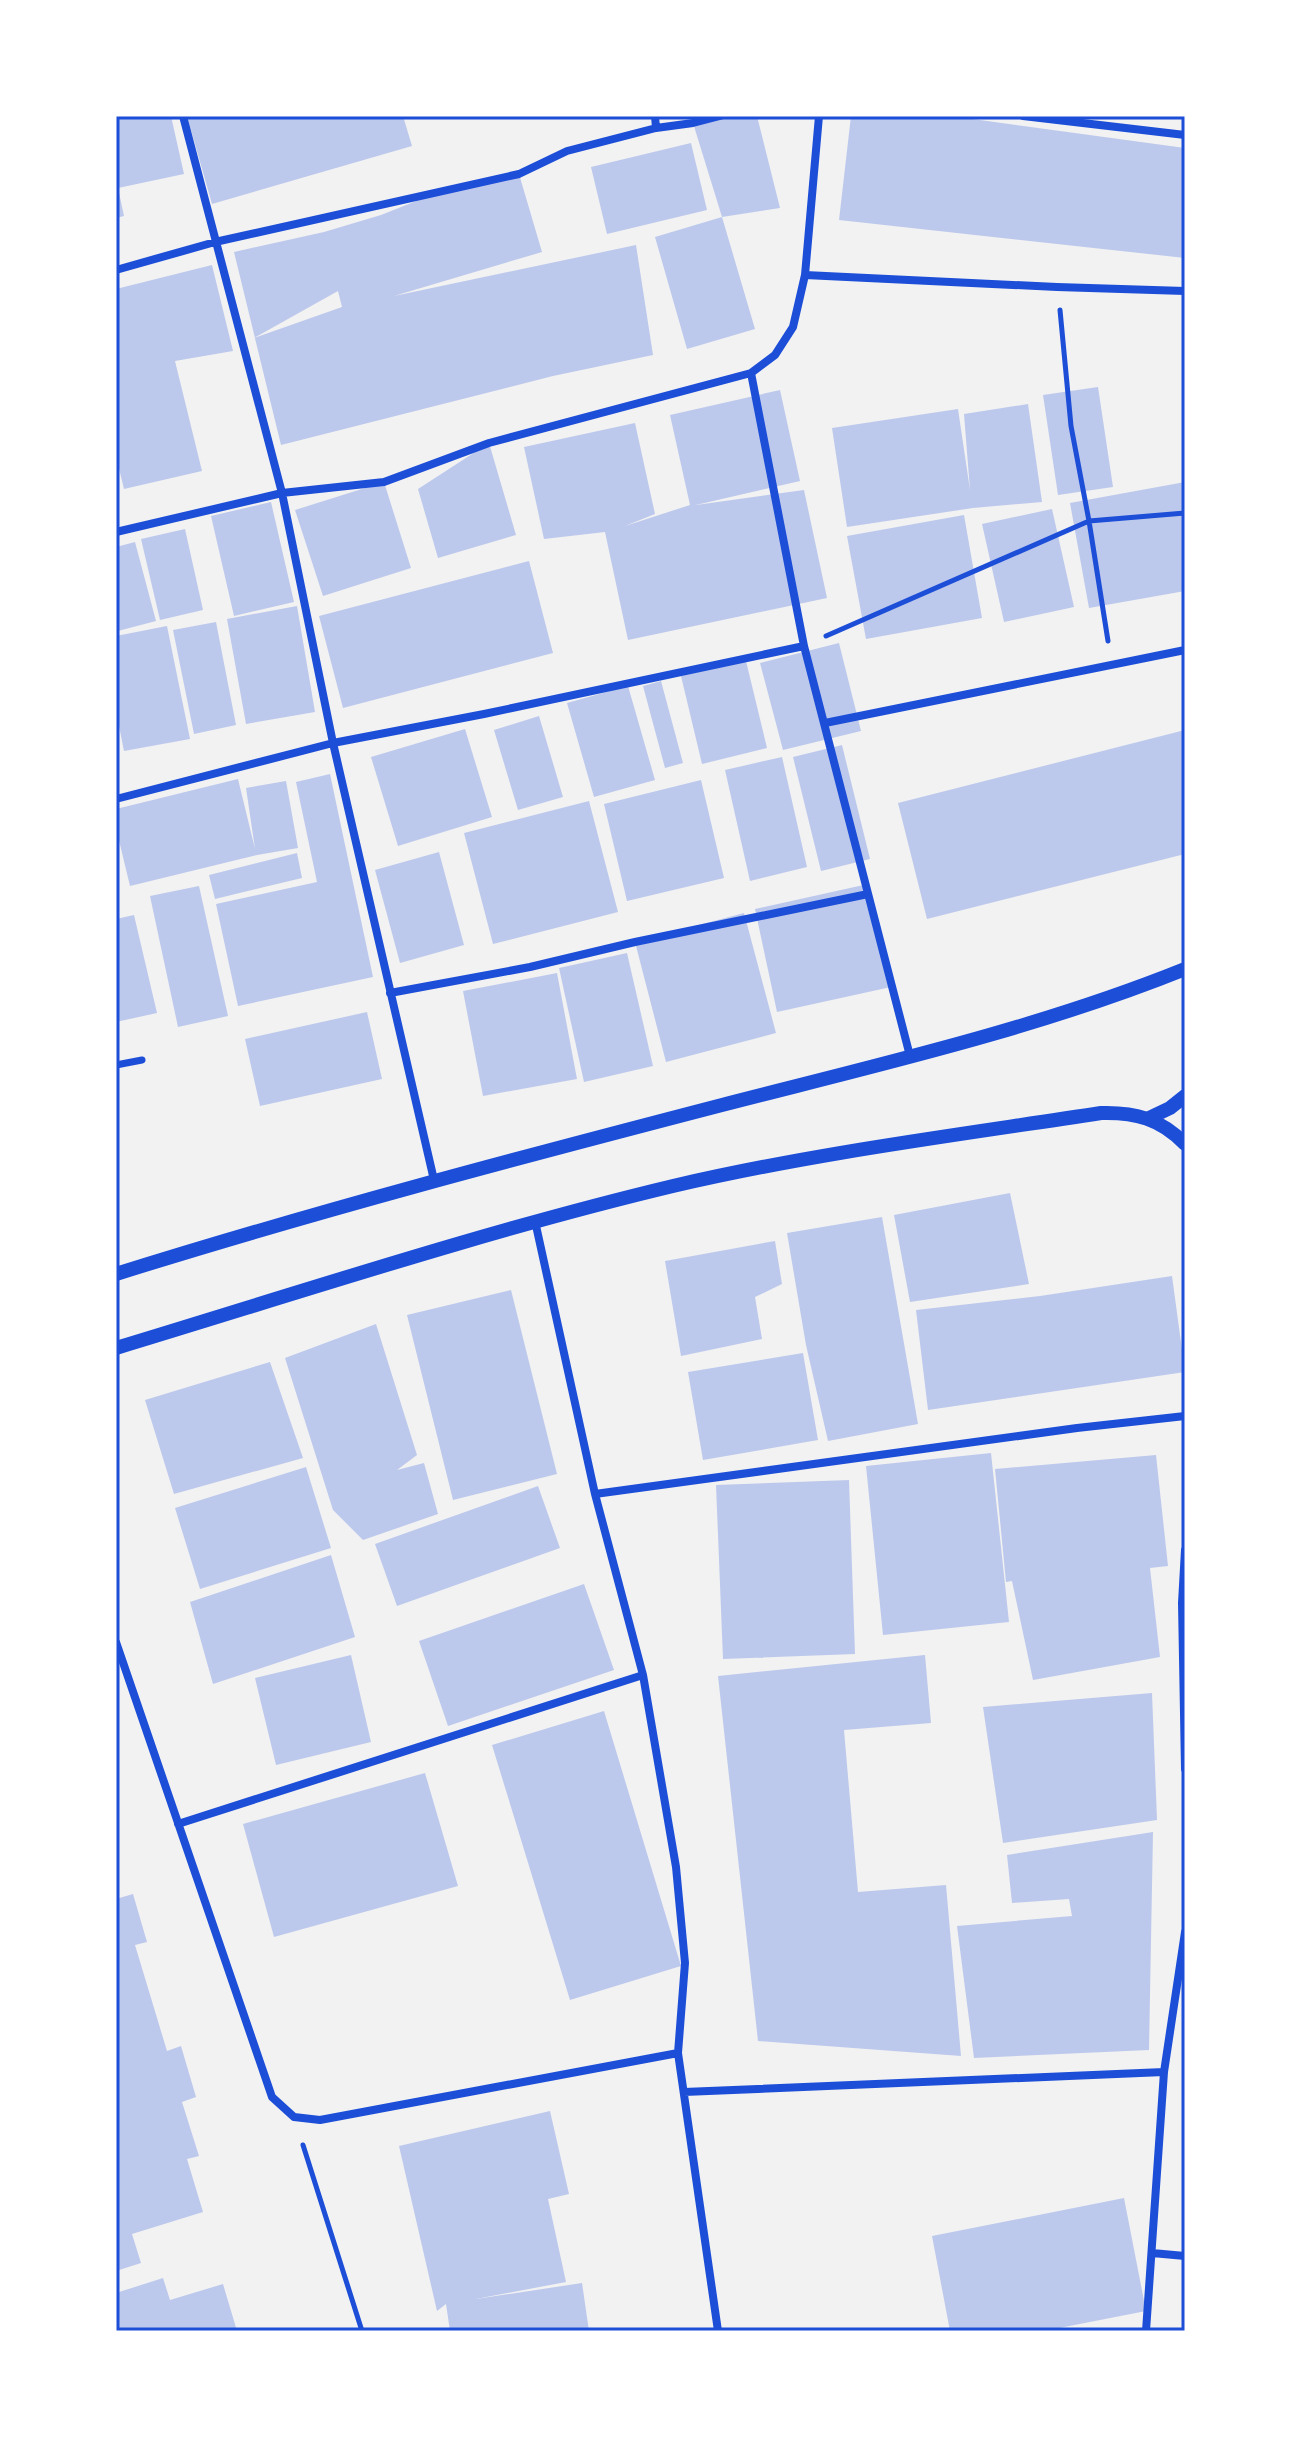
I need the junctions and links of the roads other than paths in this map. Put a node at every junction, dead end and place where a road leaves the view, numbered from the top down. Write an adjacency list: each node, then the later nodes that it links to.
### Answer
1 (183, 116): 8 (street)
2 (655, 116): 6 (street)
3 (720, 116): 6 (street)
4 (819, 116): 10 (street)
5 (1023, 116): 7 (street)
6 (656, 128): 8 (street)
7 (1185, 135)
8 (215, 242): 9 (street); 13 (street)
9 (116, 270)
10 (805, 275): 11 (street); 12 (street)
11 (1185, 291)
12 (751, 373): 13 (street); 15 (street)
13 (282, 493): 14 (street); 18 (street)
14 (116, 532)
15 (804, 646): 17 (street); 18 (street)
16 (1185, 650): 17 (street)
17 (825, 723): 20 (street)
18 (333, 743): 19 (street); 22 (street)
19 (116, 799)
20 (868, 894): 22 (street); 23 (street)
21 (1184, 971): 23 (street)
22 (390, 993): 29 (street)
23 (910, 1056): 29 (street)
24 (142, 1060): 25 (street)
25 (116, 1065)
26 (1185, 1096): 27 (street)
27 (1149, 1118): 28 (street); 30 (street)
28 (1185, 1144)
29 (434, 1180): 31 (street)
30 (535, 1221): 32 (street); 34 (street)
31 (116, 1274)
32 (116, 1348)
33 (1185, 1416): 34 (street)
34 (595, 1494): 38 (street)
35 (1185, 1550): 36 (street)
36 (1184, 1603): 39 (street)
37 (116, 1642): 40 (street)
38 (643, 1675): 40 (street); 42 (street)
39 (1185, 1769)
40 (178, 1824): 42 (street)
41 (1185, 1932): 43 (street)
42 (678, 2053): 44 (street)
43 (1164, 2072): 44 (street); 45 (street)
44 (684, 2092): 47 (street)
45 (1152, 2253): 46 (street); 48 (street)
46 (1185, 2256)
47 (718, 2331)
48 (1146, 2331)

